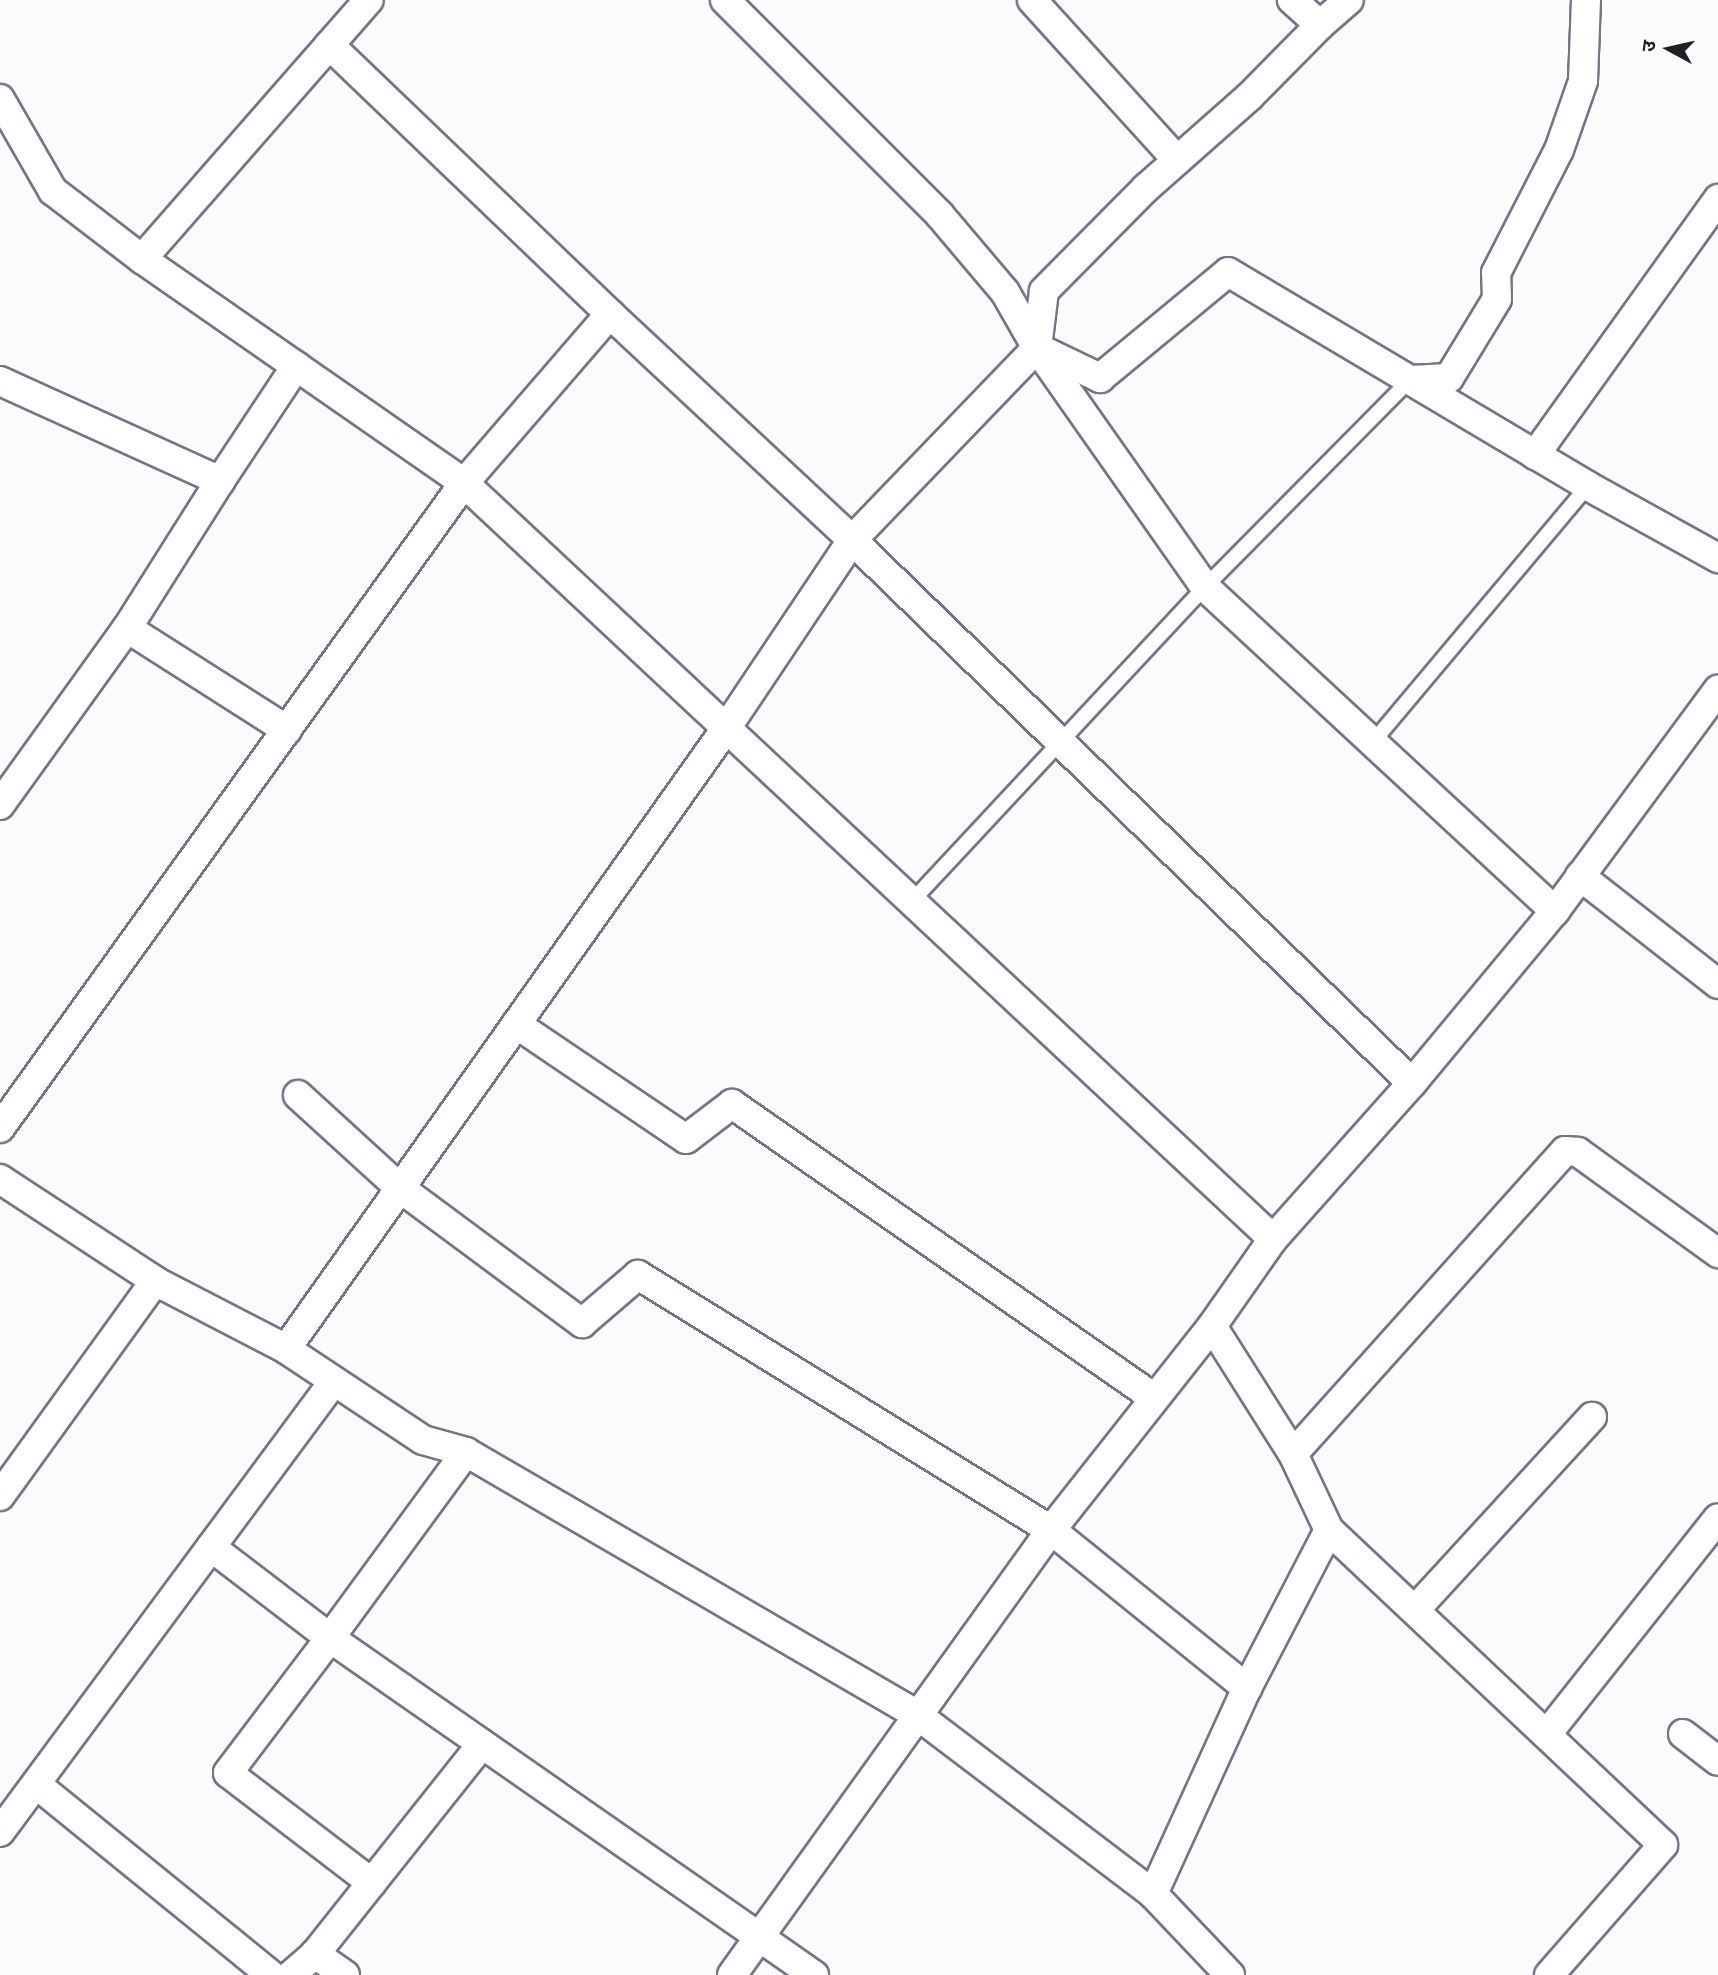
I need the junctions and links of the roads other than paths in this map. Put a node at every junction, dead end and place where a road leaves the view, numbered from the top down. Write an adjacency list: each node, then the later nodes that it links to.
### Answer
1 (369, 0): 8 (street)
2 (725, 0): 14 (street)
3 (1032, 0): 10 (street)
4 (1292, 0): 7 (street)
5 (1349, 0): 7 (street)
6 (1586, 0): 16 (street)
7 (1320, 25): 10 (street)
8 (330, 45): 12 (street); 13 (street)
9 (0, 99): 12 (street)
10 (1177, 160): 14 (street)
11 (1718, 199): 18 (street)
12 (142, 259): 15 (street)
13 (610, 314): 20 (street); 22 (street)
14 (1037, 348): 16 (street); 22 (street); 24 (street)
15 (296, 366): 19 (street); 20 (street)
16 (1410, 380): 18 (street); 24 (lane)
17 (0, 381): 19 (street)
18 (1535, 454): 21 (street)
19 (220, 481): 25 (street)
20 (464, 483): 27 (street); 28 (street)
21 (1588, 486): 23 (street); 30 (lane)
22 (852, 540): 27 (street); 29 (street)
23 (1718, 558)
24 (1205, 587): 29 (lane); 30 (street)
25 (127, 628): 28 (street); 31 (street)
26 (1718, 691): 32 (street)
27 (727, 727): 33 (street); 36 (street)
28 (287, 730): 39 (street)
29 (1059, 742): 33 (lane); 37 (street)
30 (1373, 742): 34 (street)
31 (0, 805)
32 (1580, 876): 34 (street); 35 (street)
33 (912, 901): 42 (street)
34 (1555, 911): 37 (street)
35 (1718, 984)
36 (516, 1024): 41 (street); 48 (street)
37 (1412, 1083): 42 (street)
38 (298, 1095): 41 (street)
39 (0, 1128)
40 (0, 1179): 44 (street)
41 (400, 1188): 46 (street); 54 (street)
42 (1273, 1239): 45 (street)
43 (1718, 1253): 51 (street)
44 (155, 1281): 46 (street); 52 (street)
45 (1212, 1326): 48 (street); 51 (street)
46 (286, 1349): 47 (street)
47 (334, 1381): 50 (street); 56 (street)
48 (1153, 1398): 54 (street)
49 (1592, 1417): 57 (street)
50 (466, 1452): 58 (street); 60 (street)
51 (1293, 1454): 55 (street)
52 (0, 1496)
53 (1717, 1520): 61 (street)
54 (1051, 1530): 59 (street); 60 (street)
55 (1329, 1530): 57 (street); 59 (street)
56 (211, 1547): 58 (street); 65 (street)
57 (1415, 1610): 61 (street)
58 (330, 1638): 63 (street); 67 (street)
59 (1247, 1688): 68 (street)
60 (916, 1714): 68 (street); 69 (street)
61 (1547, 1734): 77 (street)
62 (1683, 1734): 64 (street)
63 (482, 1744): 67 (street); 69 (street)
64 (1718, 1761)
65 (36, 1784): 66 (street); 71 (street)
66 (0, 1832)
67 (372, 1883): 70 (street)
68 (1153, 1894): 76 (street)
69 (761, 1937): 74 (street); 75 (street)
70 (315, 1954): 72 (street); 73 (street)
71 (271, 1975)
72 (291, 1975)
73 (345, 1975)
74 (732, 1975)
75 (814, 1975)
76 (1230, 1975)
77 (1549, 1975)

